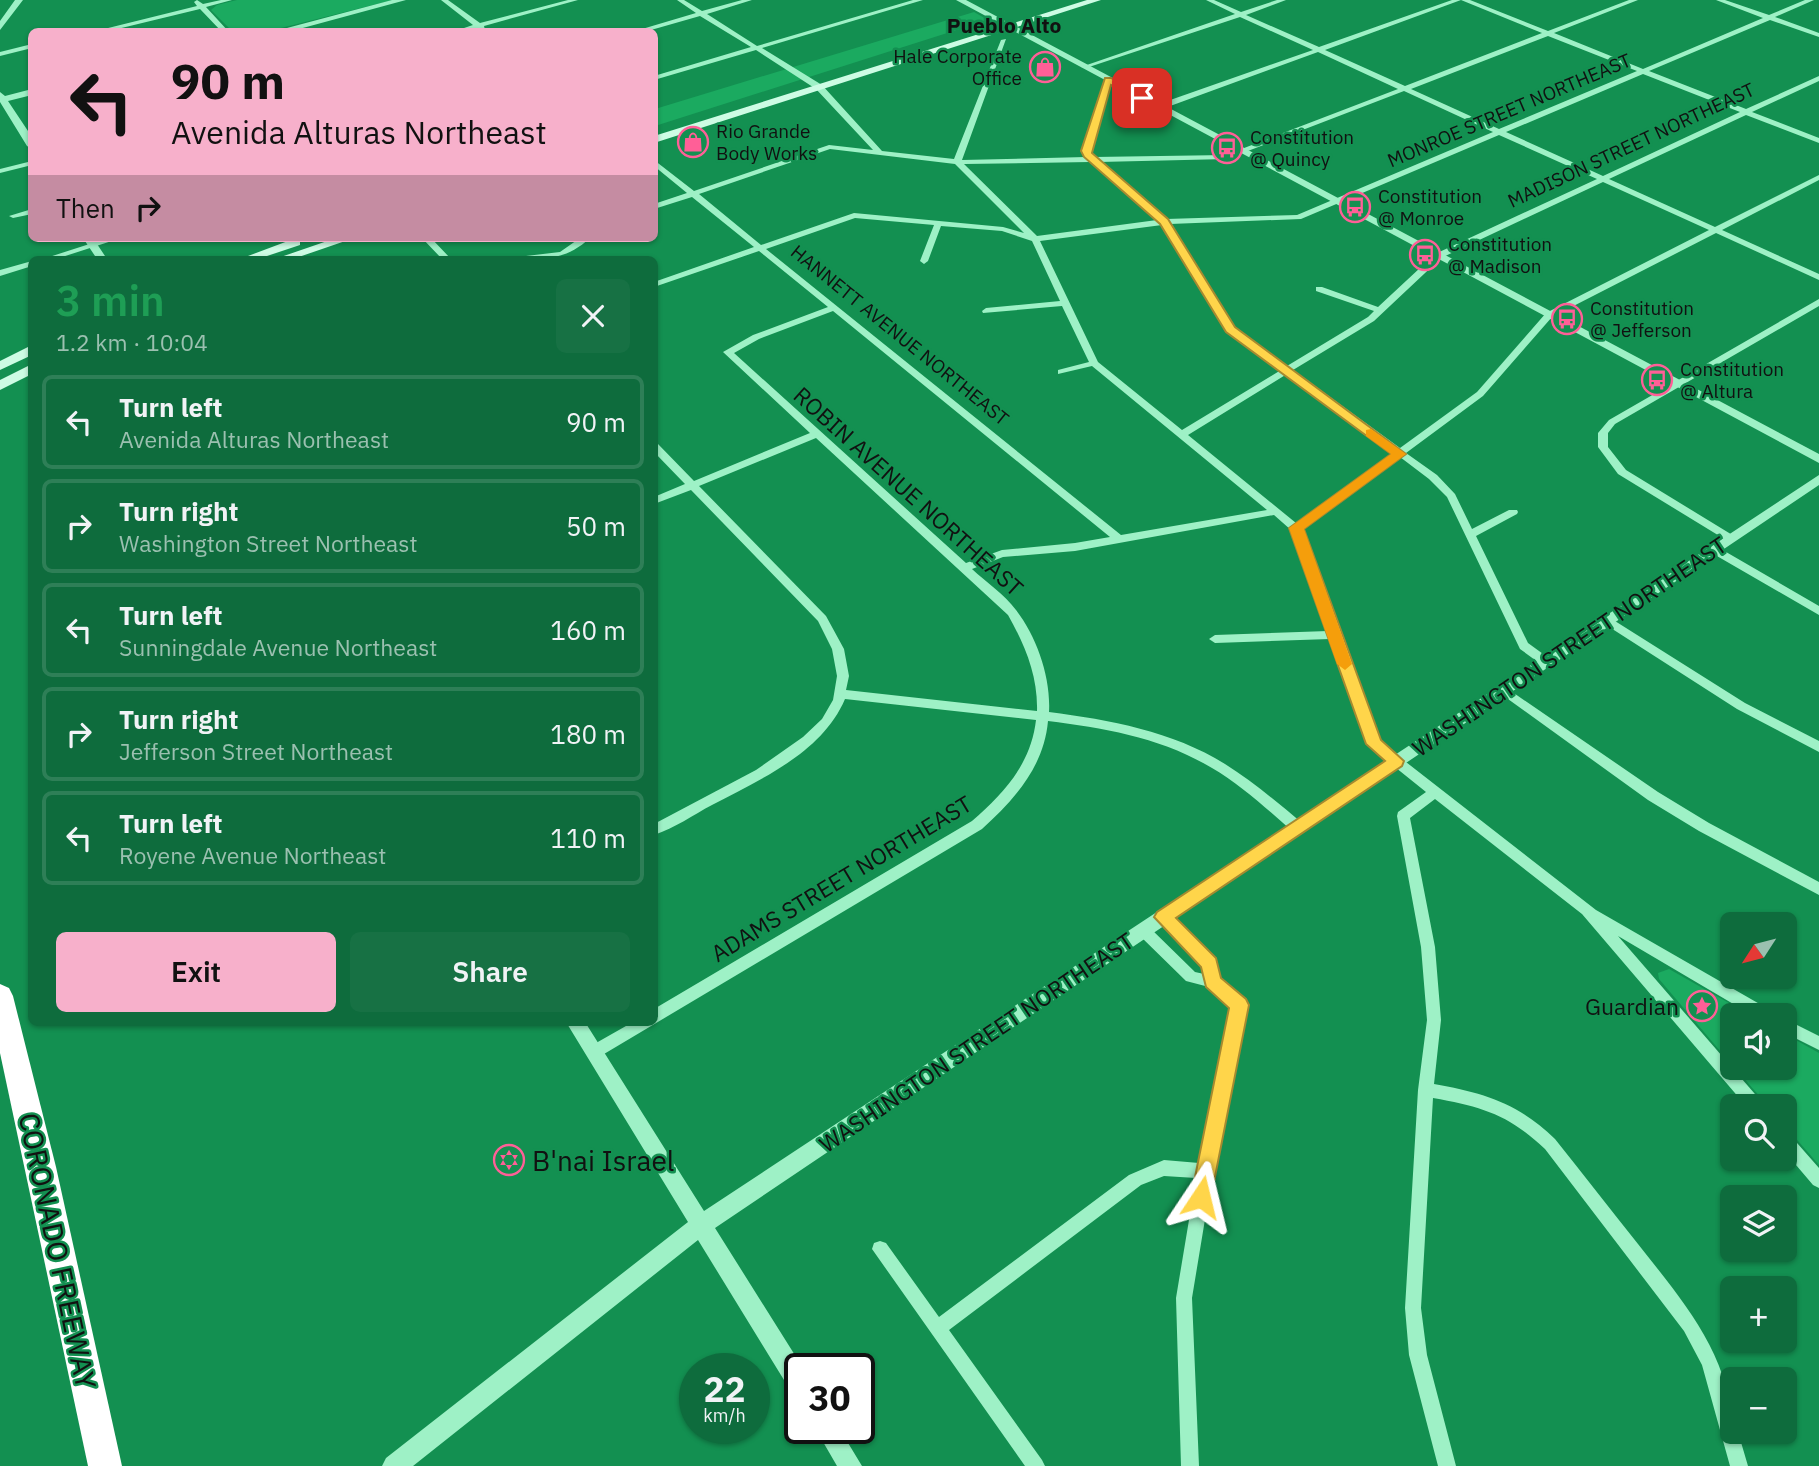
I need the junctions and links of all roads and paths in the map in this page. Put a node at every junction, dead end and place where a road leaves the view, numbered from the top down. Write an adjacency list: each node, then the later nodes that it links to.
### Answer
1 (19, 0): 26 (street)
2 (195, 0): 20 (street)
3 (229, 0): 20 (street)
4 (402, 0): 29 (street)
5 (444, 0): 25 (street)
6 (575, 0): 25 (street)
7 (680, 0): 21 (street)
8 (748, 0): 21 (street)
9 (920, 0): 37 (street)
10 (961, 0): 24 (street)
11 (1069, 0): 24 (main road)
12 (1096, 0): 24 (main road)
13 (1209, 0): 22 (street)
14 (1283, 0): 22 (street)
15 (1458, 0): 38 (street)
16 (1464, 0): 33 (street)
17 (1634, 0): 33 (street)
18 (1719, 0): 23 (street)
19 (1811, 0): 23 (street, MONROE STREET NORTHEAST)
20 (201, 6): 27 (street); 28 (street)
21 (701, 13): 32 (street); 37 (street)
22 (1240, 14): 38 (street); 40 (street)
23 (1769, 18): 34 (street); 41 (street, MONROE STREET NORTHEAST)
24 (1007, 24): 40 (street); 45 (main road); 46 (main road)
25 (478, 26): 30 (street); 31 (street)
26 (0, 27)
27 (111, 28)
28 (222, 28)
29 (292, 28)
30 (470, 28)
31 (481, 28)
32 (649, 28)
33 (1548, 33): 41 (street); 47 (street)
34 (1819, 35)
35 (1004, 40): 60 (street)
36 (28, 47): 39 (street)
37 (757, 48): 42 (street); 45 (street)
38 (1318, 50): 47 (street); 50 (street)
39 (0, 54)
40 (1084, 67): 44 (street)
41 (1642, 71): 51 (street); 53 (street, MONROE STREET NORTHEAST)
42 (658, 77)
43 (1819, 78): 51 (street, MADISON STREET NORTHEAST)
44 (1108, 80): 50 (street); 59 (street)
45 (808, 81): 46 (street); 52 (main road)
46 (819, 88): 55 (main road); 57 (street)
47 (1404, 89): 53 (street); 58 (street)
48 (28, 93): 49 (street)
49 (1, 98): 54 (street)
50 (1159, 107): 58 (street)
51 (1745, 112): 56 (street); 65 (street, MADISON STREET NORTHEAST)
52 (658, 127)
53 (1497, 131): 65 (street); 67 (street, MONROE STREET NORTHEAST)
54 (28, 139)
55 (658, 139)
56 (1819, 141)
57 (879, 152): 60 (street); 66 (street)
58 (1242, 152): 59 (street); 67 (street)
59 (1091, 159): 60 (street); 71 (street)
60 (957, 162): 74 (street)
61 (28, 164): 63 (street)
62 (658, 165): 66 (street, HANNETT AVENUE NORTHEAST)
63 (0, 171)
64 (1819, 177): 73 (street)
65 (1600, 178): 73 (street); 86 (street, MADISON STREET NORTHEAST)
66 (694, 194): 68 (street); 80 (street, HANNETT AVENUE NORTHEAST)
67 (1335, 201): 71 (street, MONROE STREET NORTHEAST); 86 (street)
68 (658, 206)
69 (28, 212): 70 (street)
70 (13, 216)
71 (1164, 222): 74 (street, MONROE STREET NORTHEAST); 103 (street)
72 (939, 223): 74 (street, MONROE STREET NORTHEAST); 80 (street, MONROE STREET NORTHEAST); 87 (street)
73 (1715, 230): 90 (street); 98 (street)
74 (1035, 239): 94 (street)
75 (91, 242): 81 (street)
76 (297, 242): 82 (main road)
77 (335, 242): 83 (main road)
78 (430, 242): 84 (street)
79 (580, 242): 85 (street)
80 (760, 247): 91 (street, MONROE STREET NORTHEAST); 95 (street, HANNETT AVENUE NORTHEAST)
81 (55, 256)
82 (255, 256)
83 (291, 256)
84 (444, 256)
85 (560, 256)
86 (1438, 256): 97 (street, MADISON STREET NORTHEAST); 98 (street)
87 (923, 261)
88 (28, 265): 89 (street)
89 (0, 272)
90 (1819, 277)
91 (658, 284)
92 (1319, 289): 97 (street)
93 (1819, 302): 105 (street)
94 (1065, 303): 96 (street); 100 (street)
95 (834, 309): 107 (street, ROBIN AVENUE NORTHEAST); 120 (street, HANNETT AVENUE NORTHEAST)
96 (986, 311)
97 (1381, 311): 103 (street, MADISON STREET NORTHEAST)
98 (1549, 316): 105 (street); 110 (street)
99 (28, 351): 101 (main road)
100 (1094, 363): 104 (street); 108 (street)
101 (0, 366)
102 (28, 370): 106 (main road)
103 (1287, 371): 108 (street, MADISON STREET NORTHEAST); 110 (street)
104 (1061, 372)
105 (1677, 384): 111 (street); 119 (street)
106 (0, 386)
107 (816, 434): 113 (street); 122 (street, ROBIN AVENUE NORTHEAST)
108 (1182, 434): 115 (street)
109 (658, 450): 113 (street)
110 (1399, 454): 117 (street); 118 (street)
111 (1819, 459)
112 (1819, 479): 119 (street, WASHINGTON STREET NORTHEAST)
113 (693, 485): 114 (street); 129 (street)
114 (658, 500)
115 (1273, 512): 117 (street); 120 (street)
116 (1513, 512): 118 (street)
117 (1296, 528): 125 (street)
118 (1472, 534): 127 (street)
119 (1730, 538): 121 (street, WASHINGTON STREET NORTHEAST)
120 (1119, 539): 122 (street)
121 (1714, 549): 123 (street); 124 (street, WASHINGTON STREET NORTHEAST)
122 (964, 568): 130 (street, ROBIN AVENUE NORTHEAST)
123 (1819, 611)
124 (1607, 620): 127 (street, WASHINGTON STREET NORTHEAST); 131 (street)
125 (1334, 635): 126 (street); 132 (street)
126 (1215, 639)
127 (1546, 662): 128 (street, WASHINGTON STREET NORTHEAST)
128 (1505, 691): 132 (street, WASHINGTON STREET NORTHEAST); 136 (street)
129 (841, 694): 130 (street); 135 (street)
130 (1043, 717): 134 (street); 145 (street, ADAMS STREET NORTHEAST)
131 (1819, 747)
132 (1396, 761): 133 (street); 134 (street, WASHINGTON STREET NORTHEAST)
133 (1435, 792): 137 (street); 151 (street)
134 (1297, 827): 138 (street, WASHINGTON STREET NORTHEAST)
135 (658, 828)
136 (1819, 889)
137 (1587, 910): 144 (street); 152 (street)
138 (1163, 917): 139 (street, WASHINGTON STREET NORTHEAST); 140 (street)
139 (1143, 930): 141 (street); 156 (street, WASHINGTON STREET NORTHEAST)
140 (1203, 957): 141 (street); 142 (street)
141 (1184, 970): 142 (street)
142 (1213, 982): 154 (street)
143 (0, 996): 161 (highway, CORONADO FREEWAY)
144 (1745, 1003)
145 (658, 1015)
146 (578, 1026): 150 (street)
147 (633, 1026): 150 (street)
148 (1797, 1032): 149 (street)
149 (1819, 1043)
150 (594, 1052): 156 (street)
151 (1426, 1090): 166 (street); 167 (street)
152 (1746, 1094)
153 (1797, 1154): 155 (street)
154 (1205, 1171): 158 (street); 165 (street)
155 (1819, 1180)
156 (701, 1225): 159 (street); 162 (street, WASHINGTON STREET NORTHEAST)
157 (880, 1250): 158 (street)
158 (938, 1328): 164 (street)
159 (784, 1359)
160 (836, 1444): 163 (street)
161 (105, 1466)
162 (394, 1466)
163 (850, 1466)
164 (1036, 1466)
165 (1190, 1466)
166 (1447, 1466)
167 (1739, 1466)

